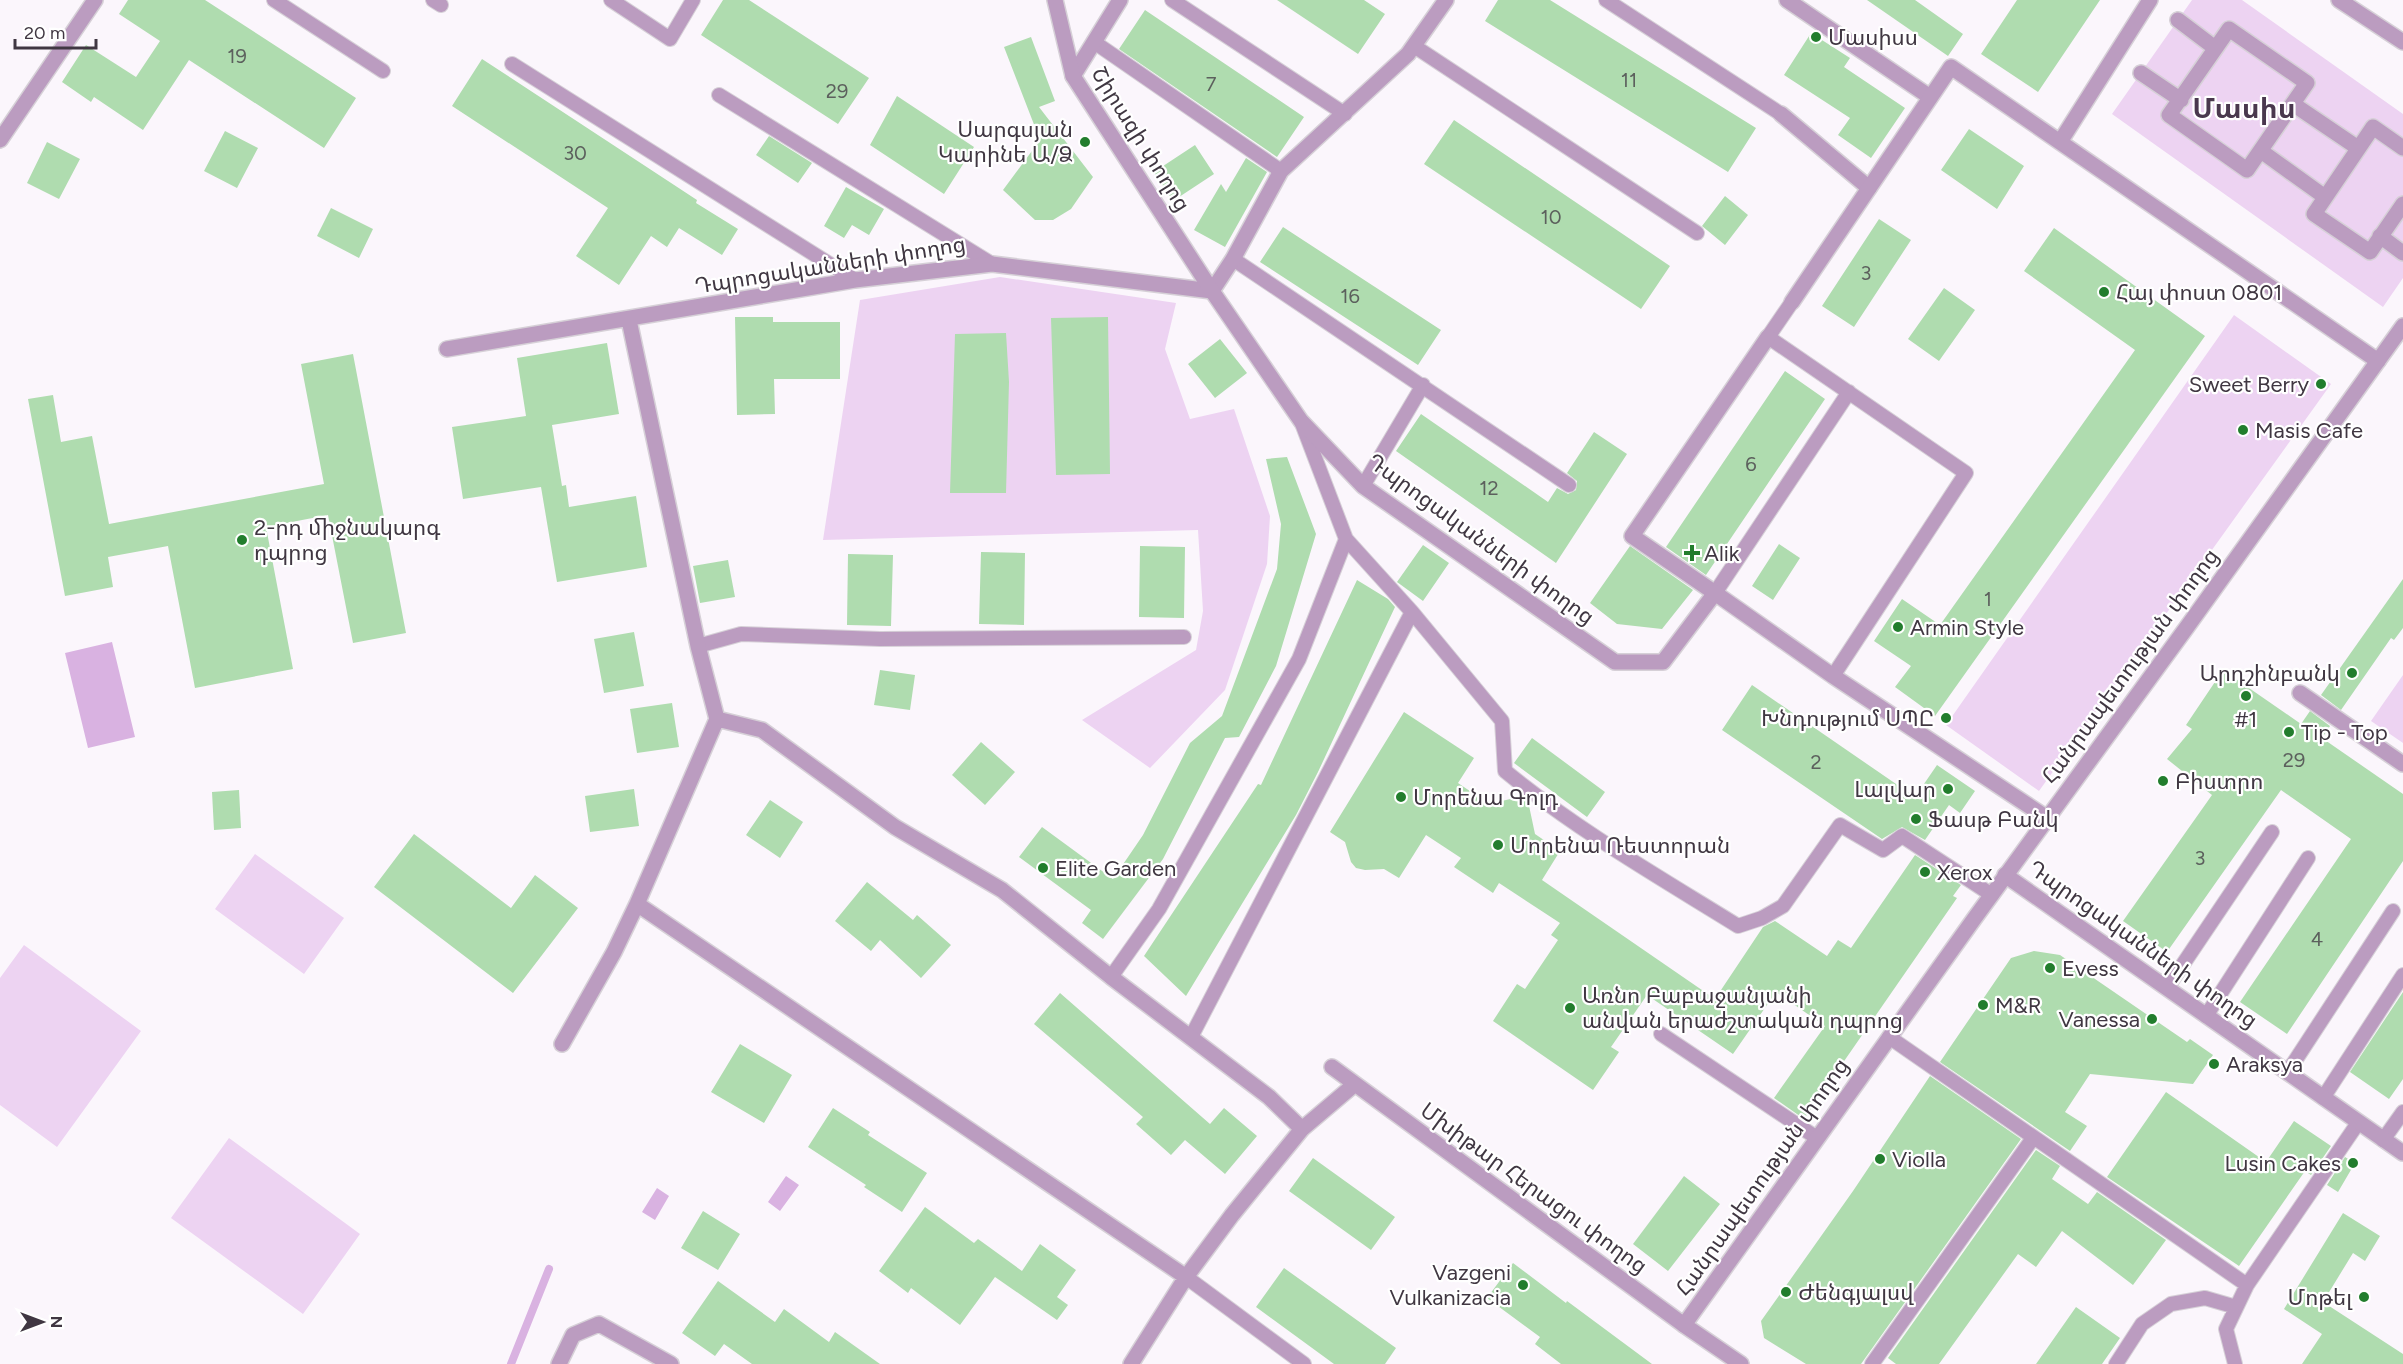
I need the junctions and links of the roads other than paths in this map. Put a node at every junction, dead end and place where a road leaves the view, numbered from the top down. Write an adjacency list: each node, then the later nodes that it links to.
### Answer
1 (95, 0): 28 (street)
2 (274, 0): 19 (lane)
3 (611, 0): 4 (lane)
4 (693, 0)
5 (1055, 0): 21 (street, Շիրազի փողոց)
6 (1120, 0): 14 (street)
7 (1172, 0): 26 (lane)
8 (1606, 0): 27 (lane)
9 (1787, 0): 23 (street)
10 (2150, 0): 29 (street)
11 (2339, 0): 15 (street)
12 (1440, 2): 16 (street)
13 (2178, 20): 17 (street)
14 (1094, 42): 21 (street); 33 (lane)
15 (2403, 42)
16 (1414, 46): 26 (street); 37 (lane)
17 (2215, 48): 24 (street); 25 (street)
18 (512, 64): 42 (lane)
19 (383, 71)
20 (2141, 73): 24 (street)
21 (1072, 76): 43 (street, Շիրազի փողոց)
22 (719, 95): 41 (lane)
23 (1930, 97): 29 (street); 34 (street)
24 (2181, 100): 32 (street)
25 (2294, 104): 30 (street); 32 (street)
26 (1345, 114): 33 (street)
27 (1781, 114): 34 (street)
28 (0, 140)
29 (2060, 142): 49 (street)
30 (2358, 148): 31 (street); 35 (street)
31 (2403, 148)
32 (2261, 151): 35 (street)
33 (1281, 171): 40 (street)
34 (1869, 188): 44 (street)
35 (2325, 197): 38 (street)
36 (2403, 204): 38 (street)
37 (1697, 233)
38 (2380, 236): 39 (street)
39 (2403, 253)
40 (1233, 259): 43 (street); 50 (lane)
41 (992, 264): 42 (street, Դպրոցականների փողոց); 43 (street, Դպրոցականների փողոց)
42 (855, 280): 45 (street, Դպրոցականների փողոց)
43 (1212, 291): 52 (street, Դպրոցականների փողոց)
44 (1792, 303): 47 (lane)
45 (629, 320): 48 (street, Դպրոցականների փողոց); 59 (street)
46 (2403, 326): 49 (street, Հանրապետության փողոց)
47 (1768, 337): 51 (lane); 56 (street)
48 (447, 349)
49 (2378, 361): 64 (street, Հանրապետության փողոց)
50 (1424, 386): 53 (lane); 54 (lane)
51 (1850, 392): 56 (lane); 60 (lane)
52 (1301, 421): 54 (street, Դպրոցականների փողոց); 55 (lane)
53 (1569, 485)
54 (1363, 486): 56 (street, Դպրոցականների փողոց)
55 (1346, 539): 57 (lane); 72 (lane)
56 (1714, 593): 60 (street)
57 (1412, 612): 68 (lane); 76 (lane)
58 (1184, 638): 59 (lane)
59 (698, 646): 62 (street)
60 (1833, 676): 64 (street)
61 (2300, 693): 63 (street)
62 (717, 719): 69 (street); 72 (street)
63 (2403, 764)
64 (2046, 818): 67 (street, Հանրապետության փողոց)
65 (2272, 832): 73 (lane)
66 (2308, 858): 74 (lane)
67 (2005, 875): 68 (street, Հանրապետության փողոց); 73 (street, Դպրոցականների փողոց)
68 (1992, 895): 77 (street, Հանրապետության փողոց)
69 (637, 904): 78 (street); 90 (street)
70 (2393, 911): 80 (lane)
71 (2403, 975): 82 (lane)
72 (1111, 977): 76 (street)
73 (2167, 988): 74 (street, Դպրոցականների փողոց)
74 (2206, 1016): 80 (street, Դպրոցականների փողոց)
75 (1661, 1034): 86 (lane)
76 (1191, 1037): 85 (street)
77 (1889, 1037): 86 (street, Հանրապետության փողոց); 87 (lane)
78 (562, 1044)
79 (1332, 1067): 81 (street, Մխիթար Հերացու փողոց)
80 (2287, 1073): 82 (street, Դպրոցականների փողոց)
81 (1355, 1084): 85 (street); 93 (street, Մխիթար Հերացու փողոց)
82 (2323, 1098): 84 (street, Դպրոցականների փողոց)
83 (2403, 1112): 88 (lane)
84 (2358, 1123): 88 (street, Դպրոցականների փողոց); 91 (lane)
85 (1302, 1129): 90 (street)
86 (1817, 1138): 93 (street, Հանրապետության փողոց)
87 (2032, 1138): 91 (lane); 99 (lane)
88 (2384, 1140): 89 (street, Դպրոցականների փողոց)
89 (2403, 1153)
90 (1186, 1277): 96 (street); 97 (lane)
91 (2247, 1285): 92 (lane)
92 (2236, 1307): 100 (lane); 101 (lane)
93 (1684, 1325): 98 (street, Մխիթար Հերացու փողոց)
94 (559, 1364): 95 (street)
95 (671, 1364)
96 (1131, 1364)
97 (1304, 1364)
98 (1741, 1364)
99 (1872, 1364)
100 (2116, 1364)
101 (2235, 1364)

